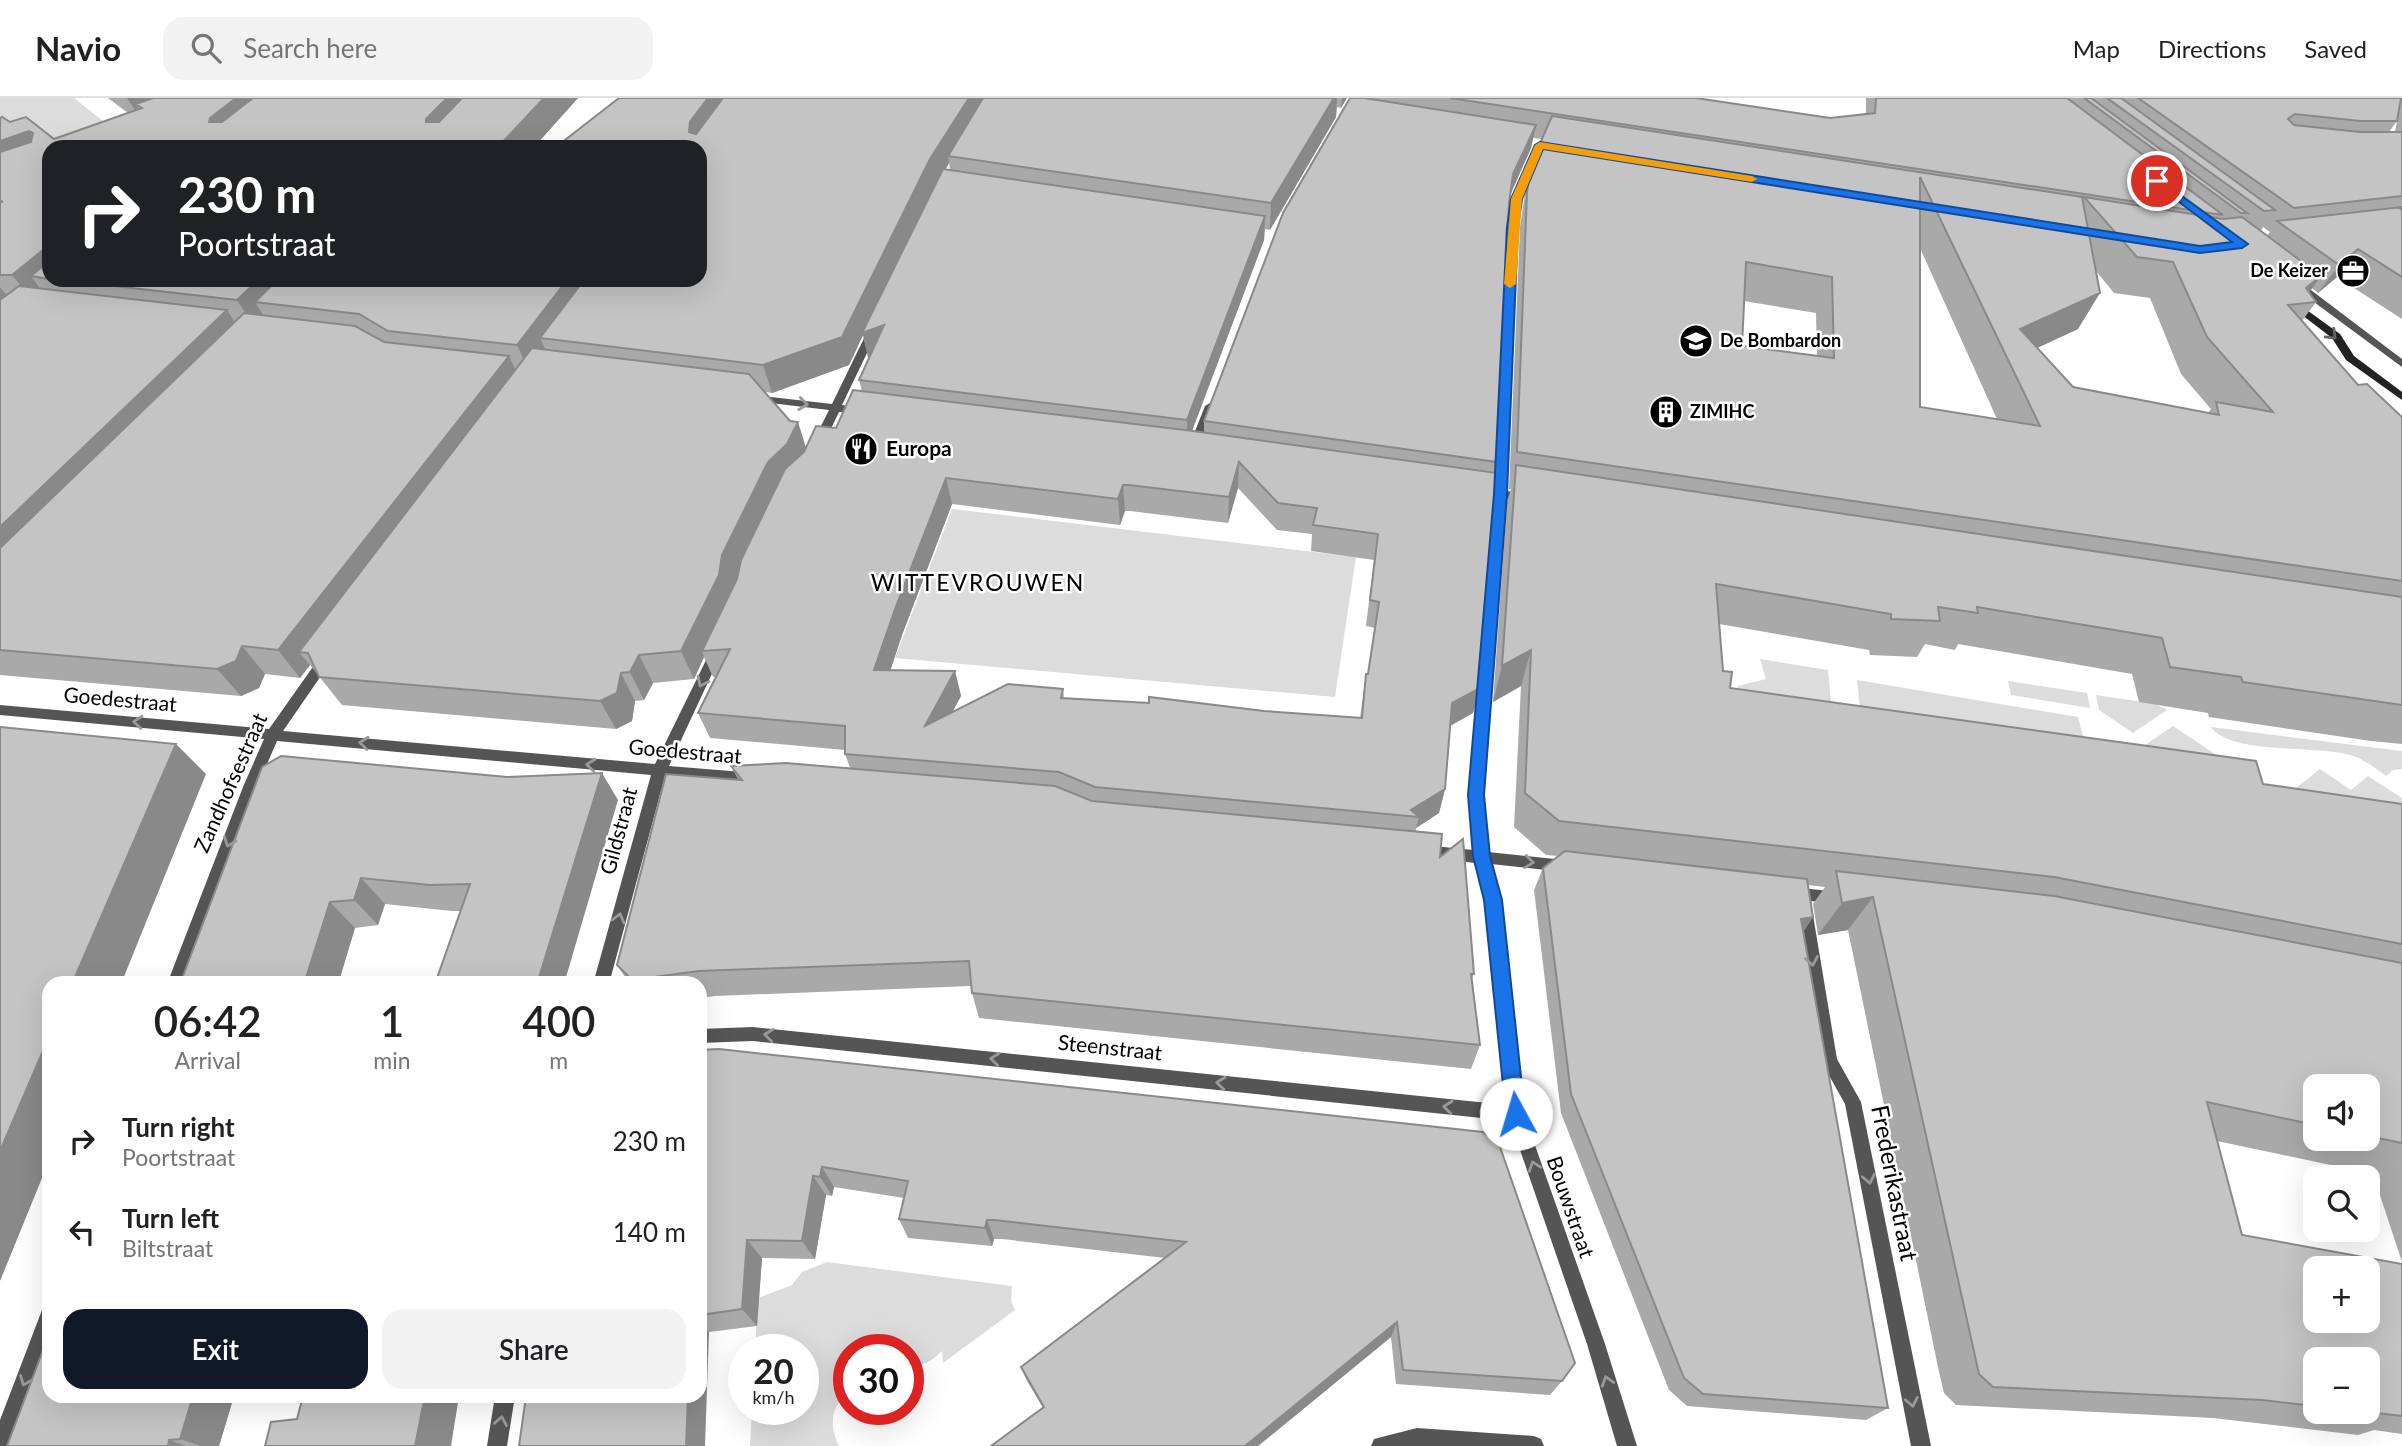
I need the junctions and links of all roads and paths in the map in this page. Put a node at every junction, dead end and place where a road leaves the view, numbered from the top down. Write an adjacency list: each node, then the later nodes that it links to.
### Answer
1 (1539, 145): 16 (street, Bouwstraat)
2 (2292, 281): 5 (street)
3 (2281, 294): 7 (street, one-way to 7)
4 (877, 322): 9 (street)
5 (2402, 364)
6 (735, 395): 9 (street, one-way to 9)
7 (2402, 397)
8 (1212, 400): 12 (street)
9 (835, 408): 10 (street); 14 (street)
10 (880, 414)
11 (1179, 449): 12 (street)
12 (1193, 451): 13 (street)
13 (1206, 453)
14 (813, 454)
15 (1460, 489): 16 (street)
16 (1500, 494): 17 (street); 25 (street, Bouwstraat)
17 (1542, 501)
18 (722, 640): 22 (street, Gildstraat, one-way to 22)
19 (338, 642): 21 (street, Zandhofsestraat)
20 (0, 710): 21 (street, Goedestraat, one-way to 20)
21 (273, 734): 22 (street, Goedestraat, one-way to 21); 30 (street, Zandhofsestraat, one-way to 30)
22 (659, 771): 23 (street, Goedestraat); 31 (street, Gildstraat, one-way to 22)
23 (770, 780)
24 (1412, 850): 25 (street)
25 (1481, 856): 26 (street, one-way to 26); 33 (street, Bouwstraat)
26 (1578, 868)
27 (1773, 890): 28 (street)
28 (1801, 894): 29 (street); 41 (street, Frederikastraat, one-way to 41)
29 (1857, 900)
30 (178, 976)
31 (603, 976)
32 (707, 1036): 33 (street, Steenstraat, one-way to 32)
33 (1516, 1114): 40 (street, Bouwstraat, one-way to 33)
34 (42, 1335): 36 (street, one-way to 36)
35 (504, 1403): 37 (street, one-way to 35)
36 (0, 1446)
37 (497, 1446)
38 (1381, 1446): 39 (street)
39 (1534, 1446)
40 (1627, 1446)
41 (1921, 1446)

